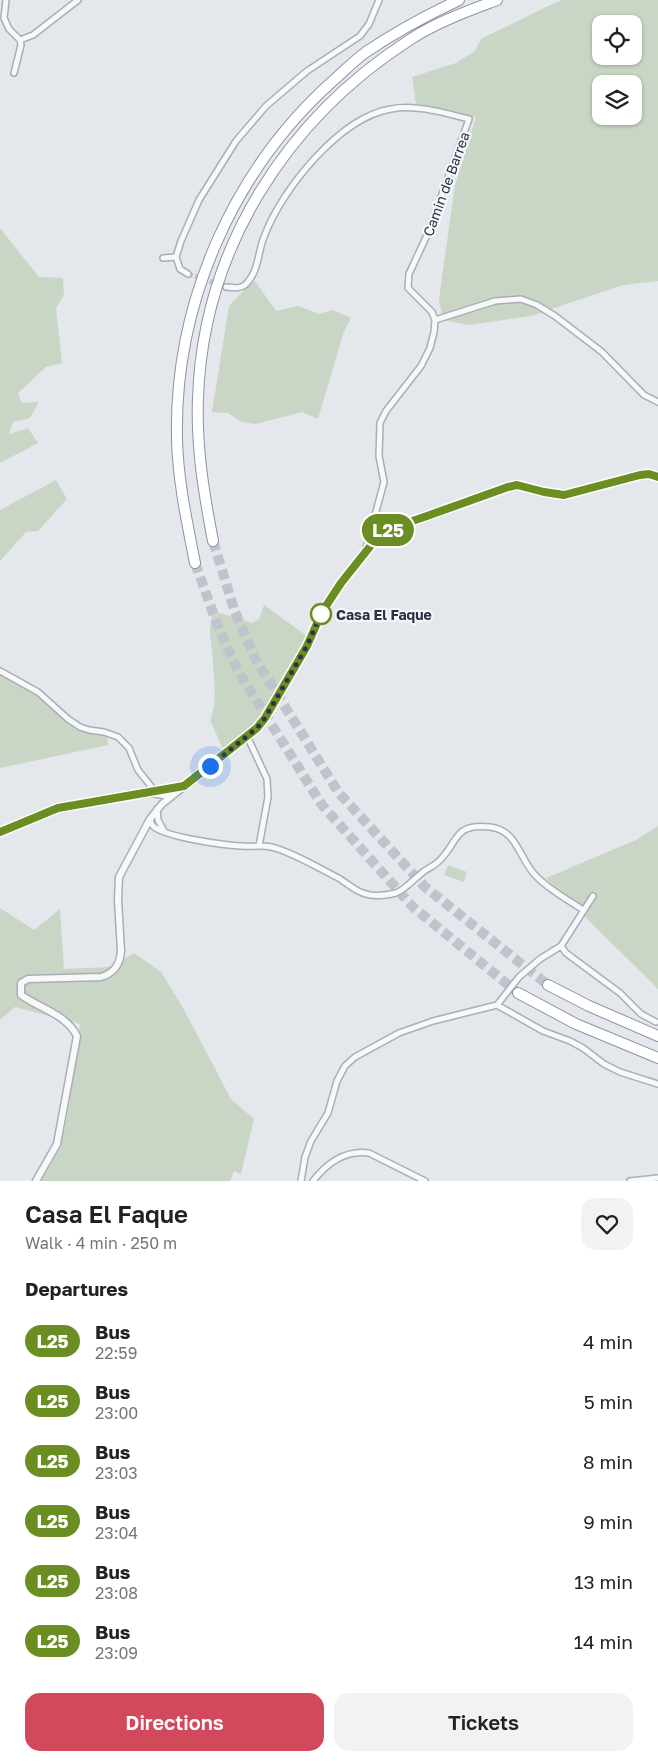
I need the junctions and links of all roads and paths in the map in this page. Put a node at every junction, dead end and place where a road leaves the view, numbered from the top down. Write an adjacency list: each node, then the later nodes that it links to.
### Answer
1 (6, 0): 6 (street)
2 (78, 0): 6 (street)
3 (379, 0): 8 (street)
4 (459, 0): 17 (highway)
5 (497, 0): 15 (highway)
6 (20, 40): 7 (street)
7 (14, 73)
8 (176, 257): 9 (street); 10 (street)
9 (163, 258)
10 (188, 274)
11 (226, 287): 12 (street, Camin de Barrea)
12 (435, 320): 13 (street); 16 (street)
13 (658, 402)
14 (658, 477): 16 (street)
15 (212, 541)
16 (364, 553): 19 (street)
17 (195, 563)
18 (0, 671): 22 (street)
19 (247, 736): 20 (street); 28 (street)
20 (184, 786): 21 (street); 23 (street)
21 (162, 790): 22 (street); 23 (street)
22 (155, 792): 23 (street); 24 (street); 27 (street)
23 (172, 797): 24 (street)
24 (160, 807): 25 (street); 26 (street)
25 (150, 819): 26 (street); 40 (street)
26 (162, 828): 28 (street)
27 (0, 832)
28 (259, 846): 30 (street)
29 (594, 896): 30 (street)
30 (584, 910): 31 (street)
31 (561, 946): 34 (street); 35 (street)
32 (548, 985): 36 (highway)
33 (518, 993): 37 (highway)
34 (498, 1005): 38 (street); 41 (street)
35 (656, 1022)
36 (658, 1036)
37 (658, 1058)
38 (658, 1084)
39 (658, 1178): 44 (street)
40 (36, 1181)
41 (300, 1181)
42 (313, 1181): 43 (street)
43 (425, 1181)
44 (630, 1181)

